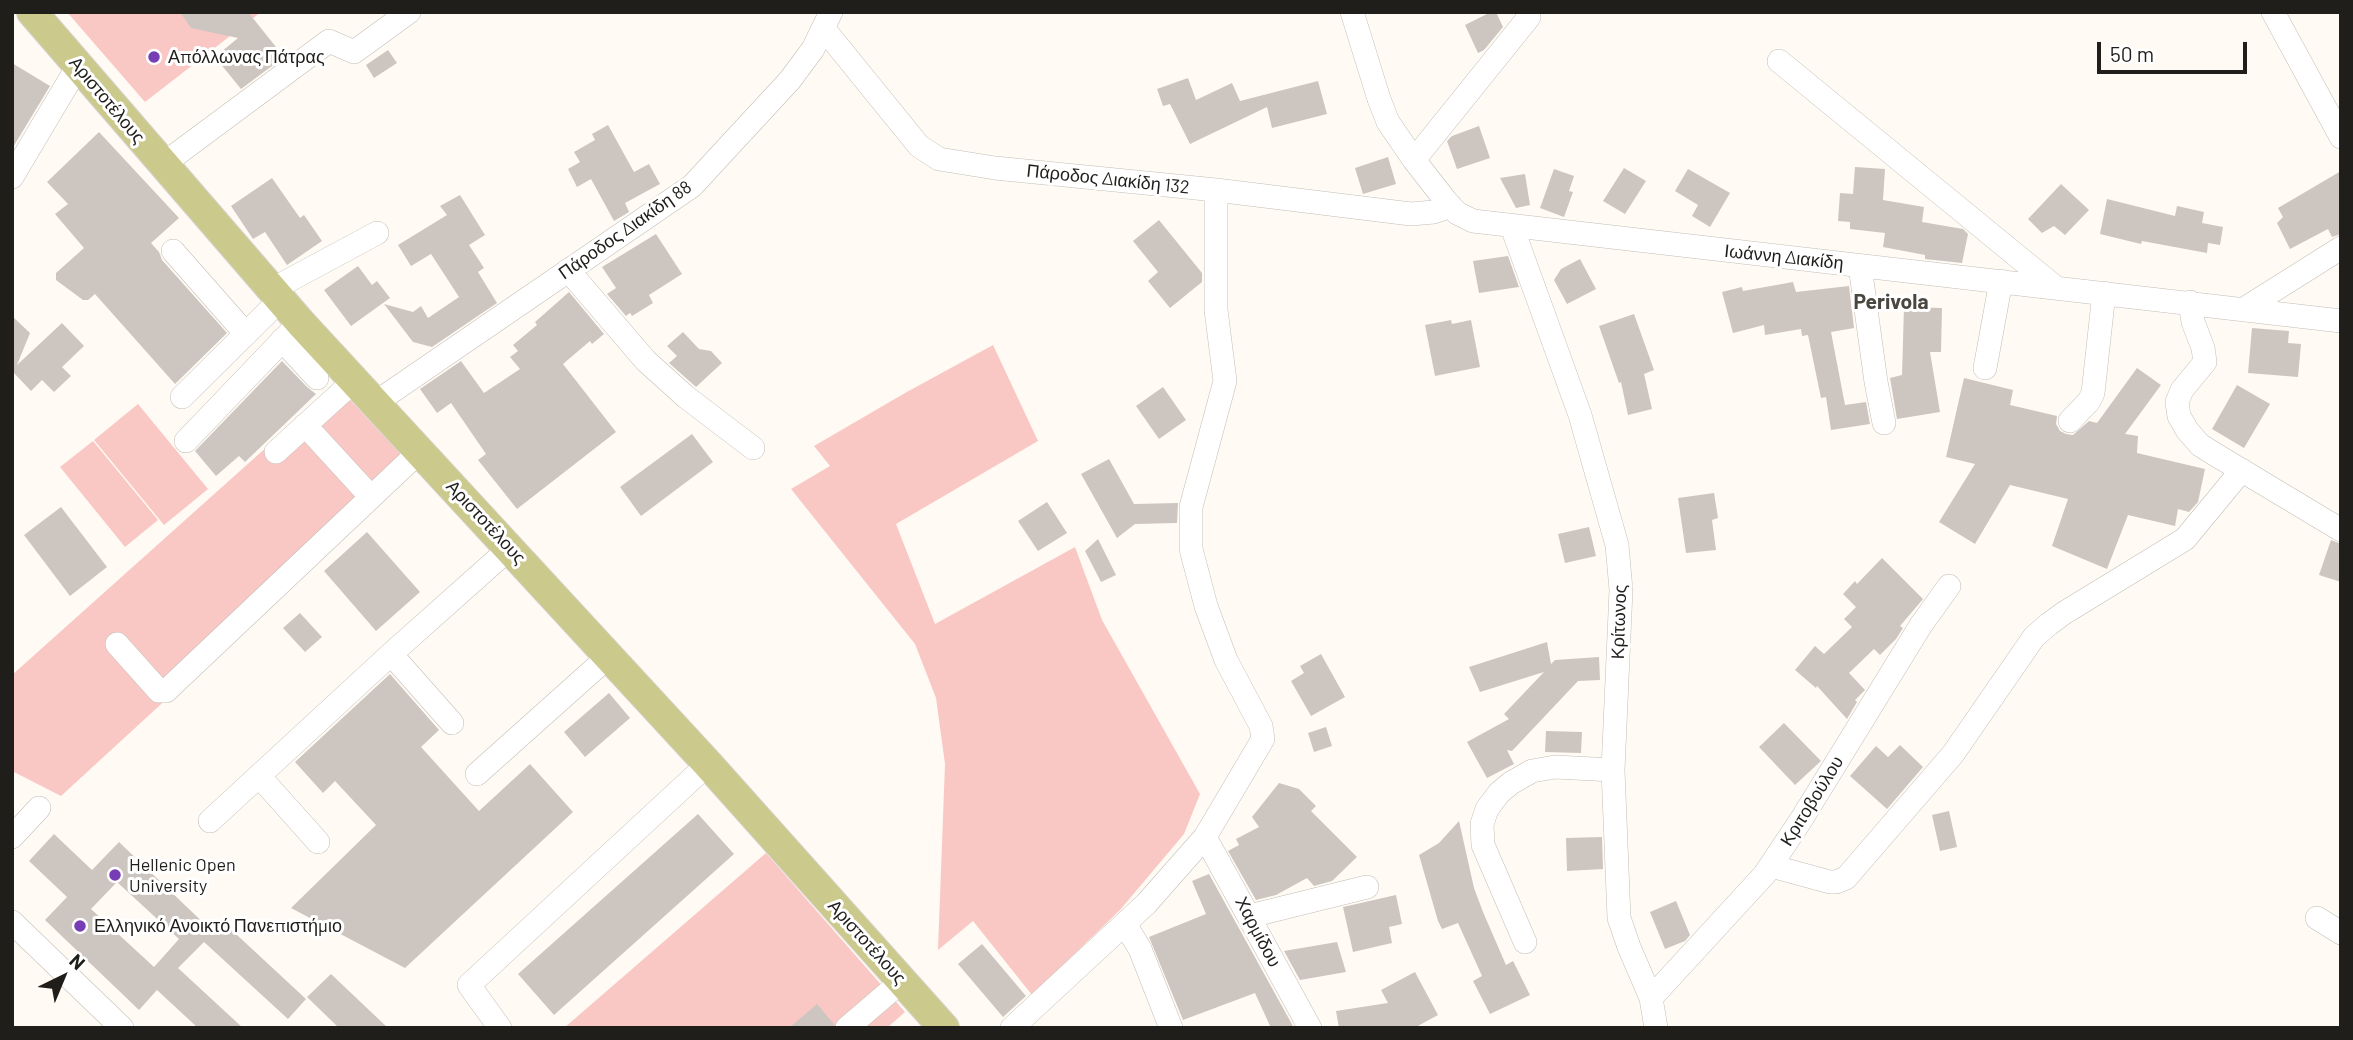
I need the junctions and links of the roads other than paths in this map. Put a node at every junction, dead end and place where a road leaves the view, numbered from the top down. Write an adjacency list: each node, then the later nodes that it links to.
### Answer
1 (409, 12): 11 (street)
2 (1352, 12): 10 (street, Ιωάννη Διακίδη)
3 (1527, 12): 10 (street)
4 (2273, 12): 9 (street)
5 (41, 15): 8 (main road, Αριστοτέλους)
6 (827, 20): 13 (street, Πάροδος Διακίδη 132); 20 (street, Πάροδος Διακίδη 88)
7 (1779, 61): 22 (street)
8 (78, 66): 11 (main road, Αριστοτέλους); 12 (street)
9 (2341, 137)
10 (1414, 160): 14 (street, Ιωάννη Διακίδη)
11 (163, 165): 24 (main road, Αριστοτέλους)
12 (12, 177)
13 (1216, 190): 14 (street, Πάροδος Διακίδη 132); 58 (street)
14 (1451, 206): 15 (street, Ιωάννη Διακίδη)
15 (1513, 227): 19 (street, Ιωάννη Διακίδη); 52 (street, Κρίτωνος)
16 (377, 233): 24 (street)
17 (2341, 248): 26 (street)
18 (173, 251): 29 (street)
19 (1860, 265): 21 (street, Ιωάννη Διακίδη); 36 (street)
20 (568, 270): 34 (street, Πάροδος Διακίδη 88); 39 (street)
21 (2001, 281): 22 (street, Ιωάννη Διακίδη); 30 (street)
22 (2055, 287): 23 (street, Ιωάννη Διακίδη)
23 (2104, 293): 25 (street, Ιωάννη Διακίδη); 35 (street)
24 (276, 295): 28 (main road, Αριστοτέλους); 29 (street)
25 (2190, 302): 26 (street, Ιωάννη Διακίδη); 42 (street)
26 (2244, 309): 27 (street, Ιωάννη Διακίδη)
27 (2341, 321)
28 (291, 331): 31 (street); 32 (main road, Αριστοτέλους); 38 (street)
29 (246, 334): 33 (street)
30 (1985, 368)
31 (317, 378)
32 (354, 381): 34 (main road, Αριστοτέλους); 37 (street)
33 (182, 397)
34 (375, 403): 41 (main road, Αριστοτέλους)
35 (2070, 421)
36 (1884, 423)
37 (306, 425): 40 (street); 43 (street)
38 (186, 441)
39 (752, 448)
40 (276, 452)
41 (420, 452): 43 (street); 45 (main road, Αριστοτέλους)
42 (2242, 470): 44 (street); 60 (street)
43 (370, 497): 47 (street)
44 (2341, 530)
45 (510, 548): 48 (street); 49 (main road, Αριστοτέλους)
46 (1949, 586): 60 (street, Κριτοβούλου)
47 (117, 645)
48 (391, 654): 50 (street); 54 (street)
49 (609, 656): 51 (main road, Αριστοτέλους); 53 (street)
50 (452, 723)
51 (708, 764): 68 (main road, Αριστοτέλους); 71 (street)
52 (1613, 770): 67 (street); 69 (street, Κρίτωνος)
53 (477, 774)
54 (259, 776): 56 (street); 59 (street)
55 (39, 808): 57 (street)
56 (210, 821)
57 (12, 837)
58 (1205, 837): 62 (street, Χαρμίδου); 65 (street)
59 (318, 842)
60 (1771, 866): 69 (street, Κριτοβούλου)
61 (1367, 887): 62 (street)
62 (1250, 916): 76 (street, Χαρμίδου)
63 (2317, 918): 66 (street)
64 (12, 922): 70 (street)
65 (1125, 924): 74 (street); 75 (street)
66 (2341, 933)
67 (1525, 942)
68 (902, 981): 72 (street); 73 (main road, Αριστοτέλους)
69 (1651, 998): 77 (street, Κρίτωνος)
70 (122, 1028)
71 (500, 1028)
72 (847, 1028)
73 (944, 1028)
74 (1012, 1028)
75 (1171, 1028)
76 (1310, 1028)
77 (1656, 1028)

